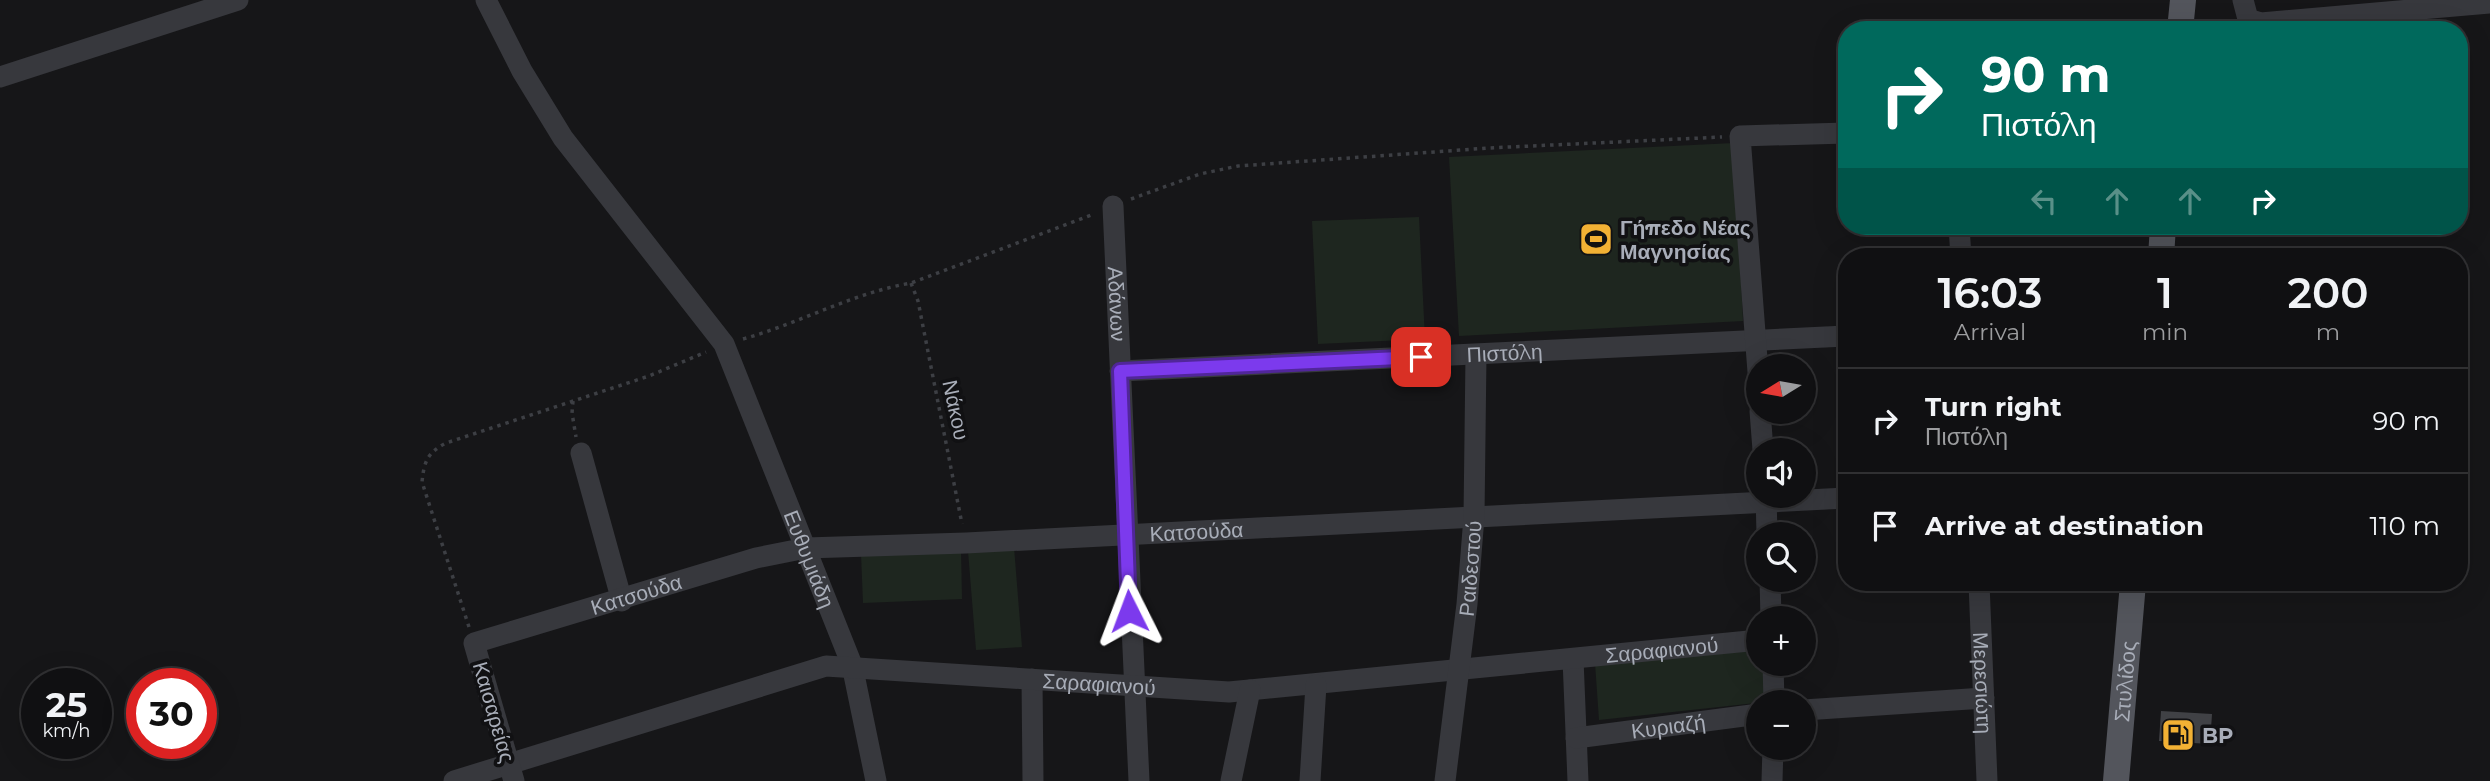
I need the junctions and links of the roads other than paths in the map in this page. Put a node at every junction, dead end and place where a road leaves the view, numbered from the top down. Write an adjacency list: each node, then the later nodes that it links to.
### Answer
1 (238, 0): 11 (street)
2 (486, 0): 25 (street, Ευθυμιάδη)
3 (2183, 0): 8 (main road)
4 (2243, 0): 9 (street)
5 (2490, 3): 6 (street)
6 (2406, 5): 7 (street)
7 (2326, 8): 10 (street)
8 (2181, 21)
9 (2254, 21)
10 (2270, 21)
11 (0, 77)
12 (1838, 133): 15 (street)
13 (1114, 206): 18 (street, Αδάνων)
14 (1838, 337): 15 (street, Πιστόλη)
15 (1756, 342): 16 (street); 17 (street, Πιστόλη)
16 (1757, 354)
17 (1476, 355): 18 (street, Πιστόλη); 23 (street, Ραιδεστού)
18 (1120, 371): 24 (street, Αδάνων)
19 (581, 453): 28 (street)
20 (1816, 498): 21 (street, Κατσούδα)
21 (1838, 498)
22 (1746, 499): 23 (street, Κατσούδα)
23 (1474, 517): 24 (street, Κατσούδα); 33 (street, Ραιδεστού)
24 (1126, 535): 25 (street, Κατσούδα); 36 (street, Αδάνων)
25 (806, 548): 28 (street, Κατσούδα); 32 (street, Ευθυμιάδη)
26 (1979, 591): 38 (street, Μερεσιώτη)
27 (2132, 591): 54 (main road, Στυλίδος)
28 (622, 601): 30 (street, Κατσούδα)
29 (1746, 641): 31 (street, Σαραφιανού)
30 (474, 643): 43 (street, Καισαρείας)
31 (1573, 659): 33 (street, Σαραφιανού); 41 (street)
32 (852, 665): 34 (street, Σαραφιανού); 43 (street, Σαραφιανού); 45 (street, Ευθυμιάδη)
33 (1458, 668): 35 (street, Σαραφιανού); 50 (street, Ραιδεστού)
34 (1032, 679): 36 (street, Σαραφιανού); 46 (street)
35 (1316, 685): 37 (street, Σαραφιανού); 49 (street)
36 (1133, 687): 37 (street, Σαραφιανού); 47 (street, Αδάνων)
37 (1250, 690): 48 (street)
38 (1984, 698): 39 (street); 53 (street, Μερεσιώτη)
39 (1816, 709)
40 (1746, 716): 41 (street, Κυριαζή)
41 (1576, 738): 51 (street)
42 (1773, 760): 52 (street)
43 (512, 773): 44 (street, Σαραφιανού)
44 (454, 781)
45 (876, 781)
46 (1033, 781)
47 (1139, 781)
48 (1231, 781)
49 (1310, 781)
50 (1445, 781)
51 (1578, 781)
52 (1772, 781)
53 (1987, 781)
54 (2116, 781)

